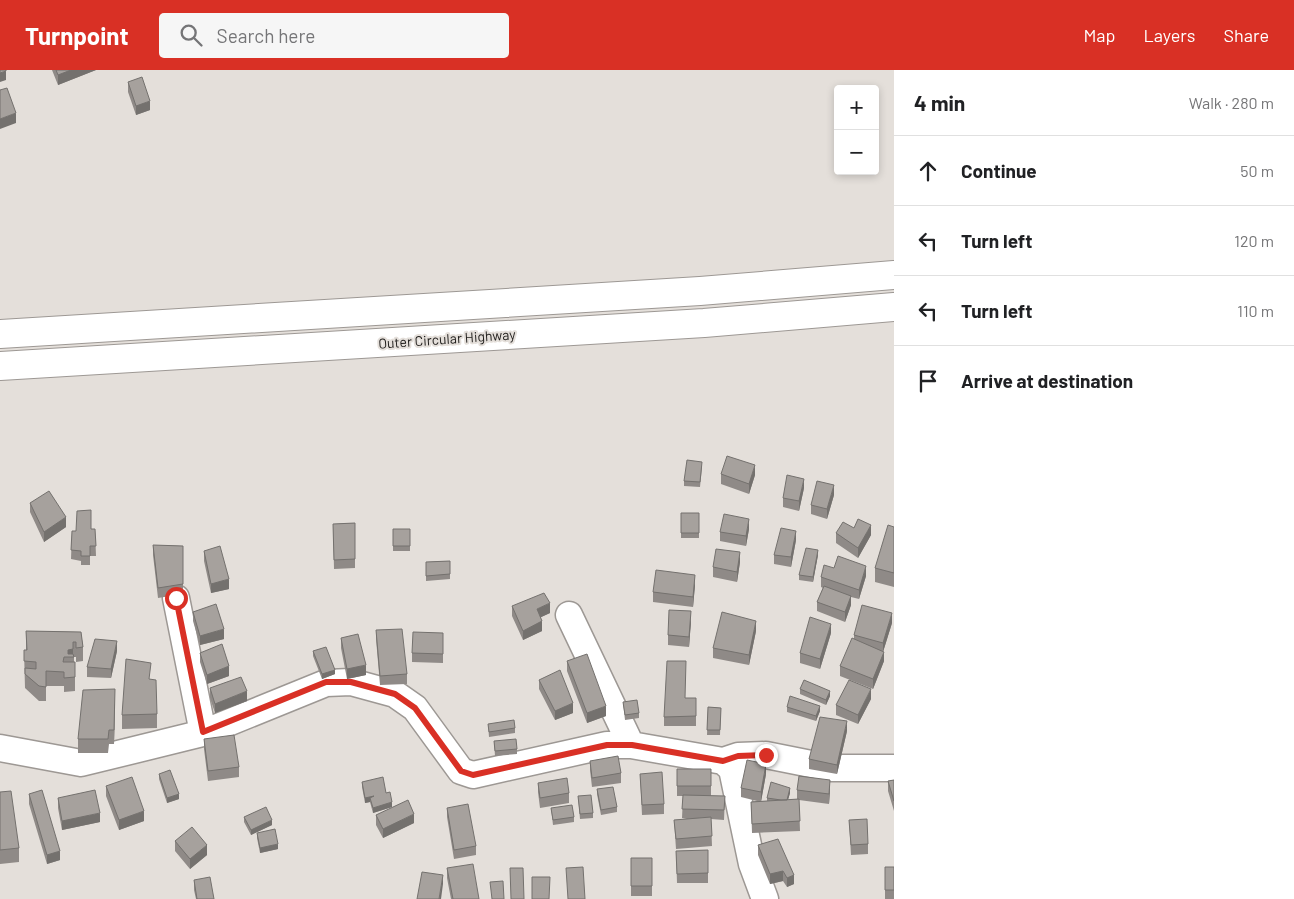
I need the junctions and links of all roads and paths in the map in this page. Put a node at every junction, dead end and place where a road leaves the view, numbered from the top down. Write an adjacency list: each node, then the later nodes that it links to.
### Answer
1 (894, 276): 3 (highway)
2 (894, 307): 4 (highway, Outer Circular Highway)
3 (0, 334)
4 (0, 366)
5 (176, 598): 7 (street)
6 (570, 615): 8 (street)
7 (203, 732): 8 (street); 9 (street)
8 (632, 745): 10 (street)
9 (0, 748)
10 (723, 761): 11 (street); 12 (street)
11 (894, 768)
12 (765, 899)

